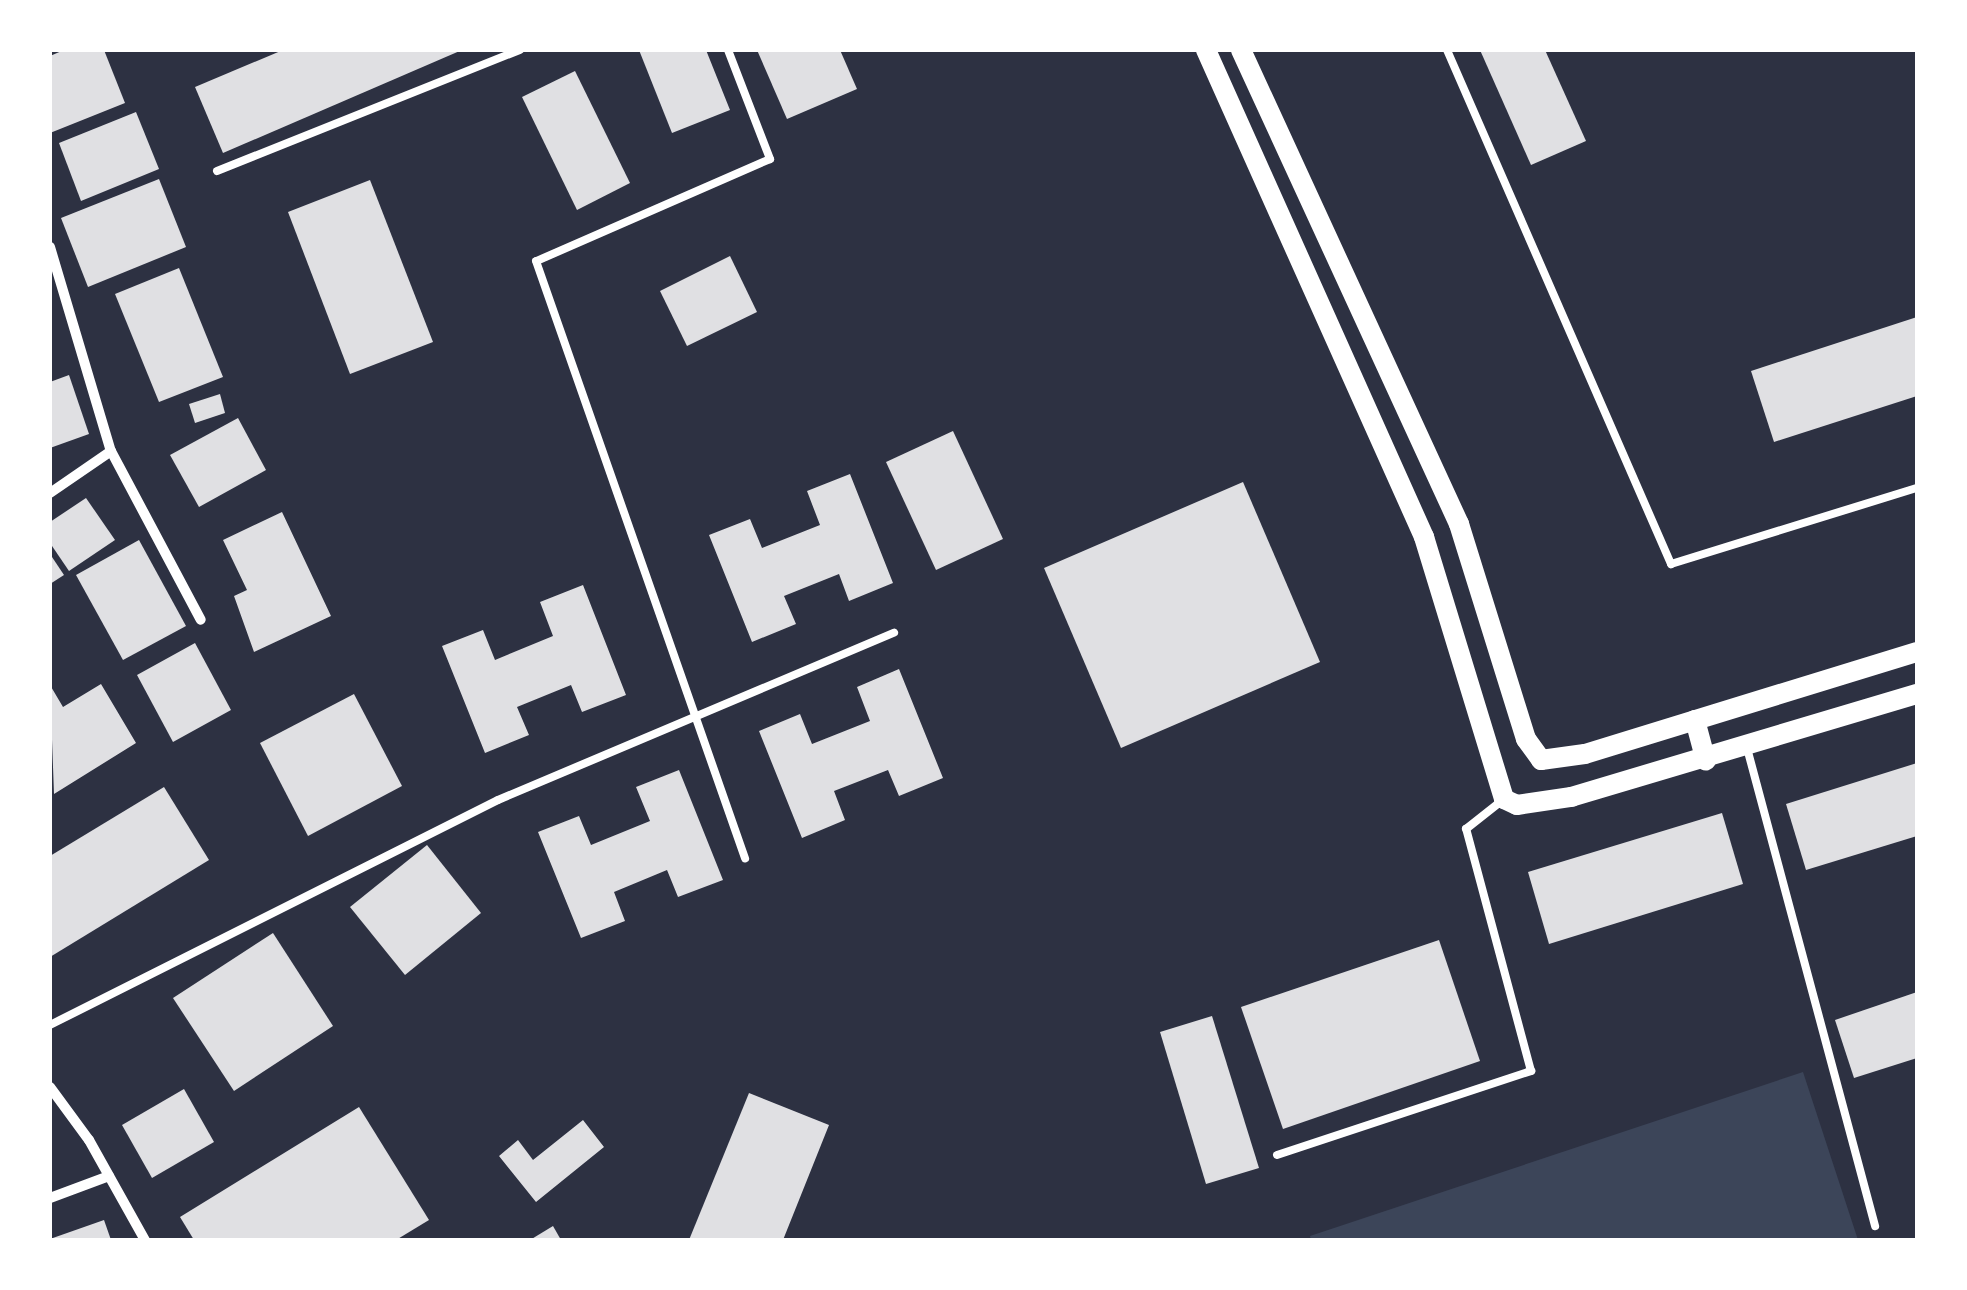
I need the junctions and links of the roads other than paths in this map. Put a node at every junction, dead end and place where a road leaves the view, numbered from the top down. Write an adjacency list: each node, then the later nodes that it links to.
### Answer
1 (520, 50): 6 (lane)
2 (728, 50): 17 (lane)
3 (1206, 50): 12 (main road)
4 (1241, 50): 11 (main road)
5 (1447, 50): 9 (lane)
6 (217, 172)
7 (50, 247): 8 (street)
8 (111, 451): 10 (street); 13 (street)
9 (1917, 488)
10 (50, 493)
11 (1459, 524): 12 (main road); 18 (main road)
12 (1424, 537): 21 (main road)
13 (201, 620)
14 (894, 634): 17 (lane)
15 (1917, 652): 18 (main road)
16 (1917, 694): 19 (main road)
17 (696, 717): 22 (lane); 23 (lane)
18 (1695, 720): 20 (main road)
19 (1747, 748): 20 (main road); 28 (lane)
20 (1706, 761): 21 (main road)
21 (1504, 800): 25 (lane)
22 (745, 858)
23 (50, 1026)
24 (50, 1087): 26 (street)
25 (1277, 1154)
26 (109, 1176): 27 (street); 29 (street)
27 (50, 1198)
28 (1875, 1226)
29 (145, 1240)

